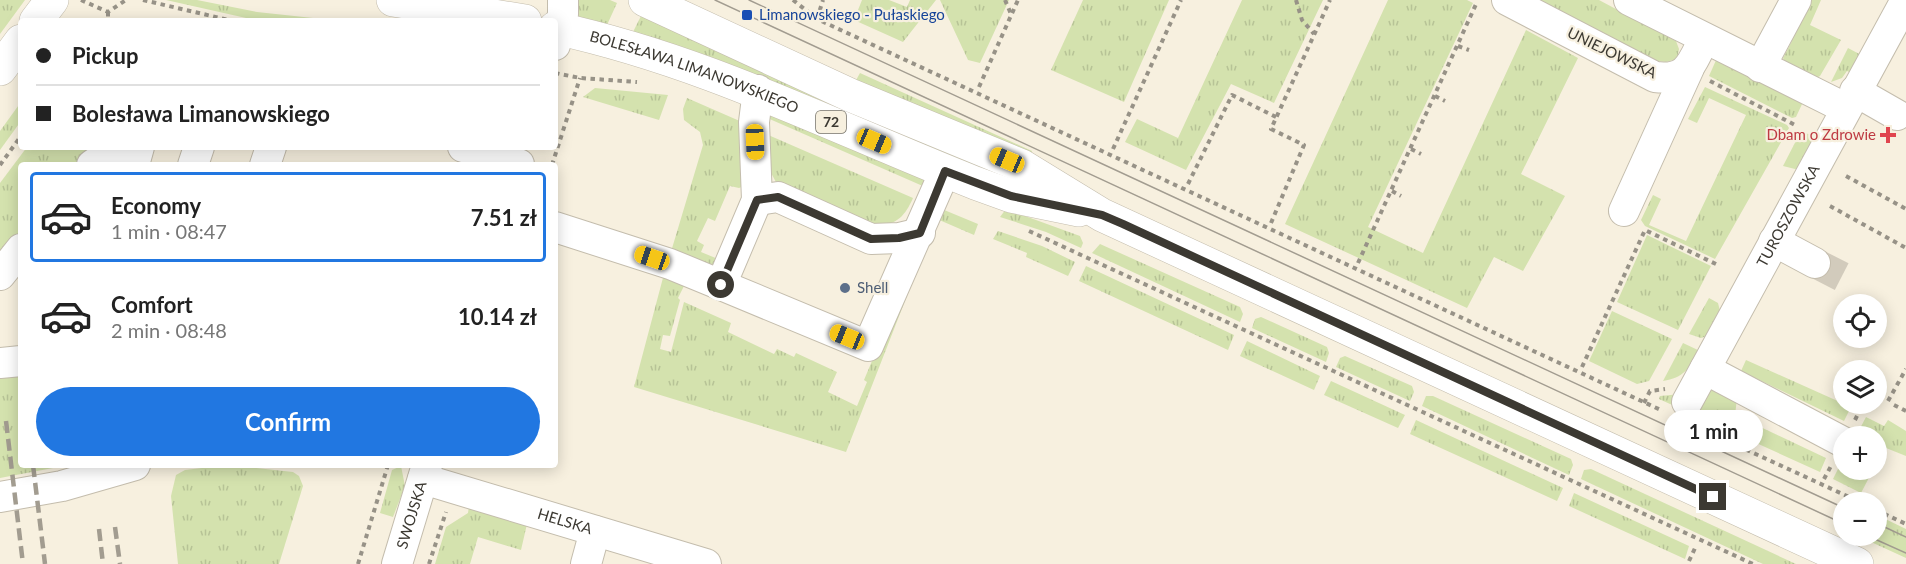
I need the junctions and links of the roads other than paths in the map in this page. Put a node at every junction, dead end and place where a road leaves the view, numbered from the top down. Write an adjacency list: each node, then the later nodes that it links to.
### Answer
1 (51, 0): 8 (main road)
2 (393, 0): 9 (main road)
3 (645, 0): 25 (main road, BOLESŁAWA LIMANOWSKIEGO / 72)
4 (1507, 0): 15 (street, UNIEJOWSKA)
5 (1629, 0): 11 (street)
6 (1796, 0): 13 (street)
7 (1906, 0): 17 (street, TUROSZOWSKA)
8 (38, 18)
9 (506, 18)
10 (558, 25): 16 (main road, BOLESŁAWA LIMANOWSKIEGO / 72)
11 (1704, 39): 13 (street); 15 (street)
12 (18, 45): 14 (main road)
13 (1760, 67): 17 (street)
14 (0, 69)
15 (1696, 73): 26 (street)
16 (758, 90): 23 (main road, BOLESŁAWA LIMANOWSKIEGO / 72); 24 (street)
17 (1850, 100): 18 (street); 29 (street, TUROSZOWSKA)
18 (1897, 115)
19 (114, 150): 22 (street)
20 (479, 150): 21 (street)
21 (521, 158)
22 (96, 162)
23 (945, 171): 25 (main road, BOLESŁAWA LIMANOWSKIEGO / 72); 28 (street)
24 (757, 200): 28 (street); 33 (street)
25 (1102, 215): 46 (main road, BOLESŁAWA LIMANOWSKIEGO / 72)
26 (1636, 222)
27 (558, 228): 33 (street)
28 (920, 233): 33 (street)
29 (1774, 240): 31 (street); 36 (street, TUROSZOWSKA)
30 (18, 253): 32 (street)
31 (1815, 263)
32 (0, 275)
33 (721, 285)
34 (18, 361): 35 (street)
35 (0, 363)
36 (1705, 369): 37 (street, TUROSZOWSKA); 38 (street)
37 (1680, 412)
38 (1833, 437)
39 (125, 468): 41 (street)
40 (425, 472): 42 (street, HELSKA); 43 (street, SWOJSKA)
41 (0, 497)
42 (595, 531): 44 (street); 45 (street, HELSKA)
43 (397, 564)
44 (586, 564)
45 (706, 564)
46 (1857, 564)

